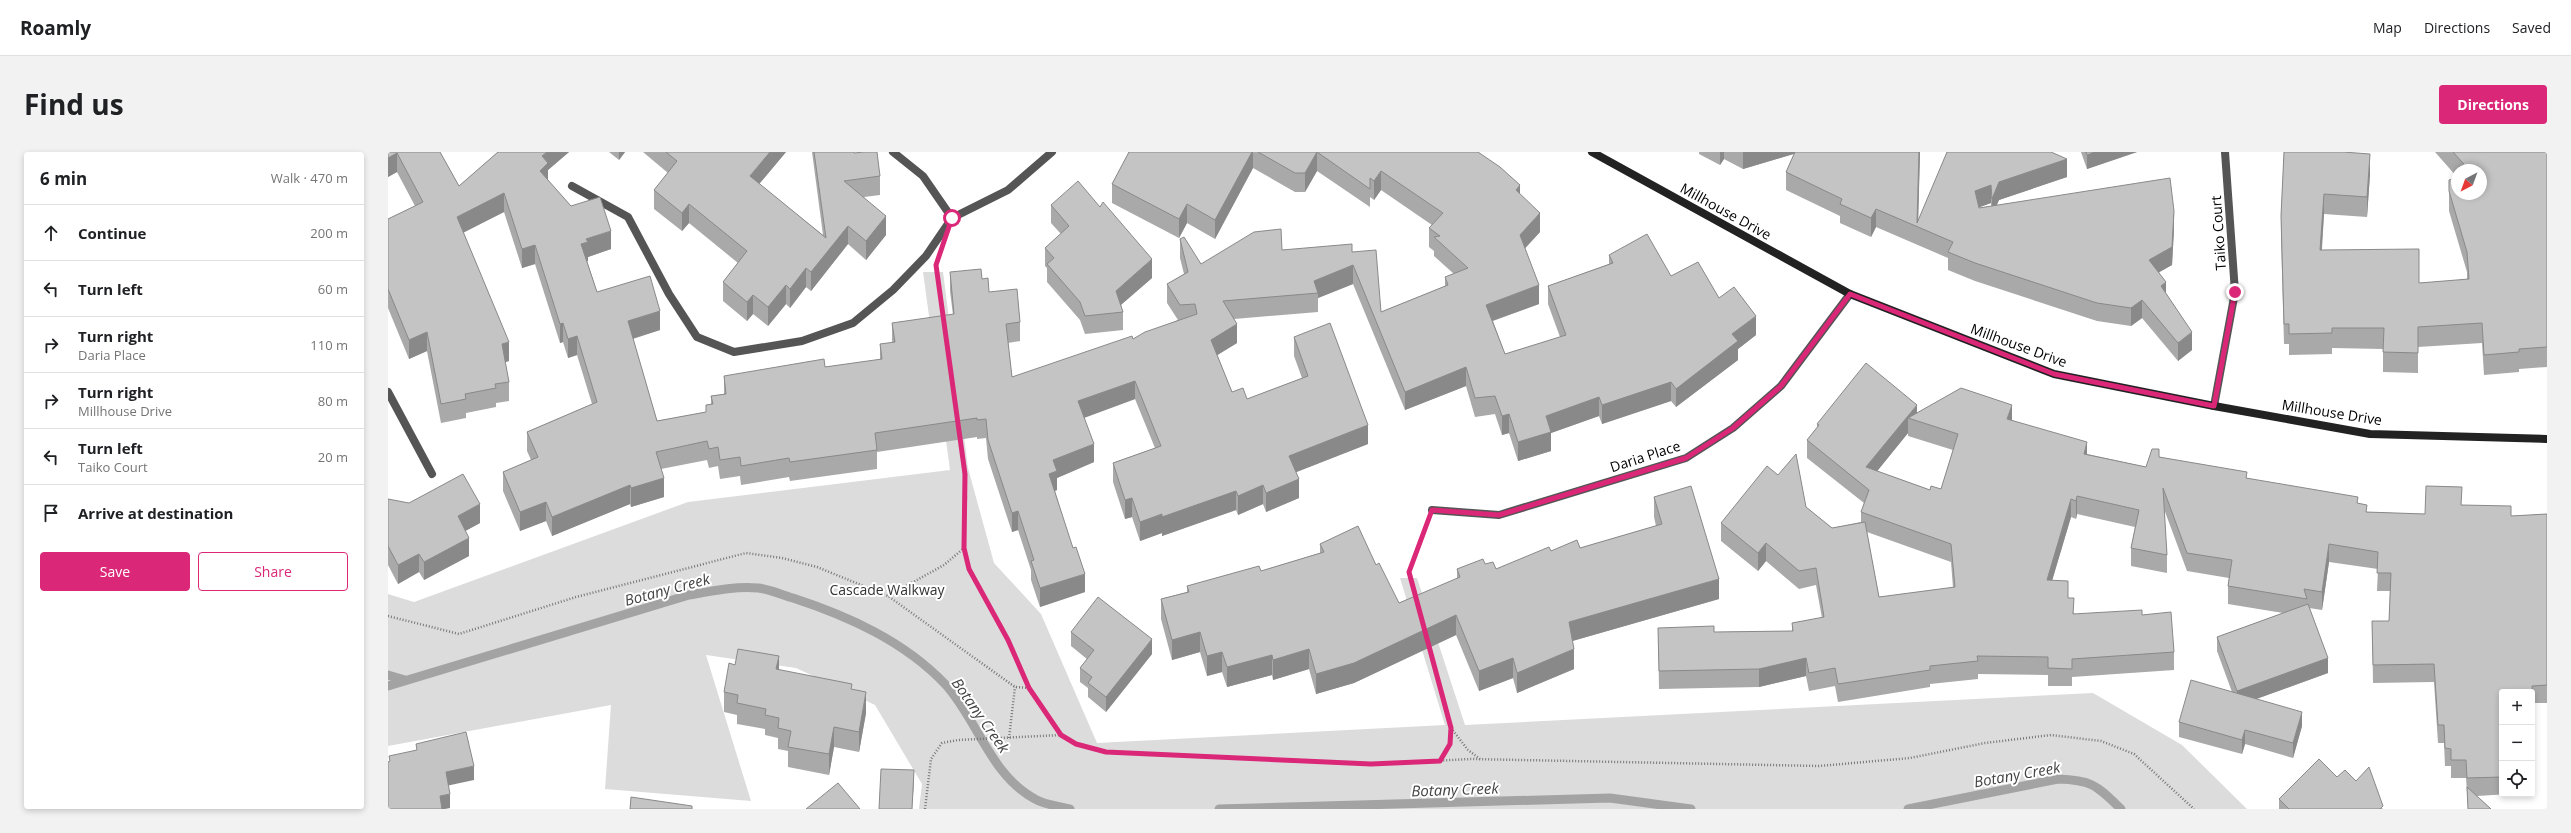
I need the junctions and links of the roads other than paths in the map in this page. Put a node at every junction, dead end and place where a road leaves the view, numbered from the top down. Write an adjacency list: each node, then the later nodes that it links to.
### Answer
1 (893, 152): 6 (street)
2 (1052, 152): 6 (street)
3 (1592, 152): 7 (main road, Millhouse Drive)
4 (2225, 152): 9 (street, Taiko Court)
5 (572, 186): 6 (street)
6 (952, 218)
7 (1850, 294): 9 (main road, Millhouse Drive); 12 (street, Daria Place)
8 (388, 392): 11 (street)
9 (2214, 406): 10 (main road, Millhouse Drive)
10 (2547, 439)
11 (432, 474)
12 (1432, 510)

